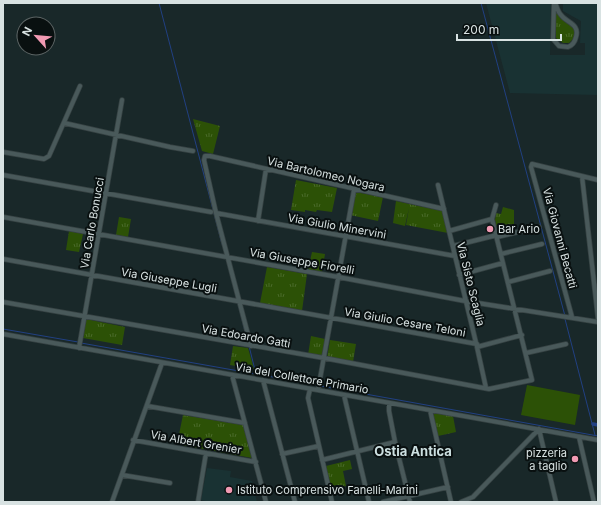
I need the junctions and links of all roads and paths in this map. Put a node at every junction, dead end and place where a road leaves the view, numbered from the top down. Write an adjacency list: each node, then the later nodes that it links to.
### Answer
1 (555, 3): 1 (street)
2 (80, 86): 4 (street)
3 (122, 100): 5 (street, Via Carlo Bonucci)
4 (64, 123): 5 (street); 7 (street)
5 (117, 135): 6 (street); 14 (street, Via Carlo Bonucci)
6 (193, 151)
7 (3, 152)
8 (266, 170): 13 (street, Via Bartolomeo Nogara); 17 (street, Via Bartolomeo Nogara); 20 (street)
9 (3, 175): 14 (street, Via Giulio Minervini)
10 (582, 176): 11 (street); 43 (street, Via Giovanni Becatti); 45 (street)
11 (598, 180)
12 (438, 185): 16 (street, Via Sisto Scaglia)
13 (354, 190): 16 (street, Via Bartolomeo Nogara); 24 (street)
14 (107, 194): 17 (street, Via Giulio Minervini); 23 (street, Via Carlo Bonucci)
15 (496, 205): 19 (street)
16 (444, 209): 22 (street, Via Sisto Scaglia)
17 (214, 213): 20 (street, Via Giulio Minervini); 30 (street)
18 (3, 217): 23 (street, Via Giuseppe Fiorelli)
19 (492, 219): 22 (street); 25 (street)
20 (258, 221): 24 (street, Via Giulio Minervini)
21 (539, 227): 25 (street)
22 (449, 231): 27 (street, Via Sisto Scaglia)
23 (99, 235): 30 (street, Via Giuseppe Fiorelli); 34 (street, Via Carlo Bonucci)
24 (345, 236): 29 (street, Via Giulio Minervini); 36 (street)
25 (497, 236): 27 (street); 28 (street)
26 (542, 244): 28 (street)
27 (453, 246): 29 (street, Via Sisto Scaglia)
28 (501, 254): 32 (street)
29 (454, 256): 35 (street, Via Sisto Scaglia)
30 (228, 257): 36 (street, Via Giuseppe Fiorelli); 38 (street)
31 (3, 259): 34 (street, Via Giuseppe Lugli)
32 (504, 263): 35 (street); 37 (street)
33 (550, 271): 37 (street)
34 (92, 275): 38 (street, Via Giuseppe Lugli); 42 (street, Via Carlo Bonucci)
35 (459, 275): 39 (street, Via Sisto Scaglia)
36 (338, 276): 39 (street, Via Giuseppe Fiorelli); 44 (street)
37 (508, 282): 41 (street)
38 (239, 301): 44 (street, Via Giuseppe Lugli); 51 (street)
39 (465, 301): 41 (street, Via Giuseppe Fiorelli); 50 (street, Via Sisto Scaglia)
40 (3, 302): 42 (street, Via Edoardo Gatti)
41 (515, 308): 43 (street, Via Giuseppe Fiorelli); 48 (street)
42 (85, 316): 51 (street, Via Edoardo Gatti); 52 (street, Via Carlo Bonucci)
43 (570, 317): 46 (street, Via Giuseppe Fiorelli)
44 (331, 318): 50 (street, Via Giulio Cesare Teloni); 54 (street)
45 (598, 318)
46 (598, 322)
47 (3, 334): 52 (street, Via del Collettore Primario)
48 (522, 336): 50 (street); 53 (street)
49 (566, 344): 53 (street)
50 (477, 345): 58 (street, Via Sisto Scaglia)
51 (252, 346): 54 (street, Via Edoardo Gatti)
52 (80, 348): 55 (street, Via del Collettore Primario)
53 (526, 353): 58 (street, Via Edoardo Gatti)
54 (324, 358): 58 (street, Via Edoardo Gatti); 60 (street)
55 (162, 362): 56 (street, Via del Collettore Primario); 63 (street)
56 (232, 375): 57 (street, Via del Collettore Primario); 65 (street)
57 (263, 380): 59 (street, Via del Collettore Primario); 74 (street)
58 (486, 388)
59 (310, 389): 60 (street, Via del Collettore Primario); 71 (street)
60 (318, 390): 61 (street, Via del Collettore Primario)
61 (344, 395): 62 (street, Via del Collettore Primario); 72 (street)
62 (389, 403): 64 (street, Via del Collettore Primario); 70 (street)
63 (147, 406): 65 (street); 68 (street)
64 (430, 410): 66 (street, Via del Collettore Primario); 79 (street)
65 (245, 423): 76 (street)
66 (539, 430): 67 (street, Via del Collettore Primario); 81 (street); 92 (street)
67 (579, 437): 69 (street, Via del Collettore Primario); 93 (street)
68 (133, 440): 73 (street, Via Albert Grenier); 77 (street)
69 (598, 440)
70 (395, 442): 72 (street); 80 (street)
71 (319, 446): 74 (street); 75 (street)
72 (358, 451): 75 (street); 87 (street)
73 (206, 453): 76 (street, Via Albert Grenier); 83 (street)
74 (282, 454): 85 (street)
75 (322, 460): 86 (street)
76 (256, 462): 84 (street)
77 (122, 475): 78 (street); 82 (street)
78 (170, 483)
79 (448, 487): 80 (street); 90 (street)
80 (408, 496): 88 (street); 89 (street)
81 (468, 501): 91 (street)
82 (112, 502)
83 (198, 502)
84 (266, 502)
85 (295, 502)
86 (332, 502)
87 (368, 502)
88 (383, 502)
89 (410, 502)
90 (451, 502)
91 (461, 502)
92 (556, 502)
93 (594, 502)

